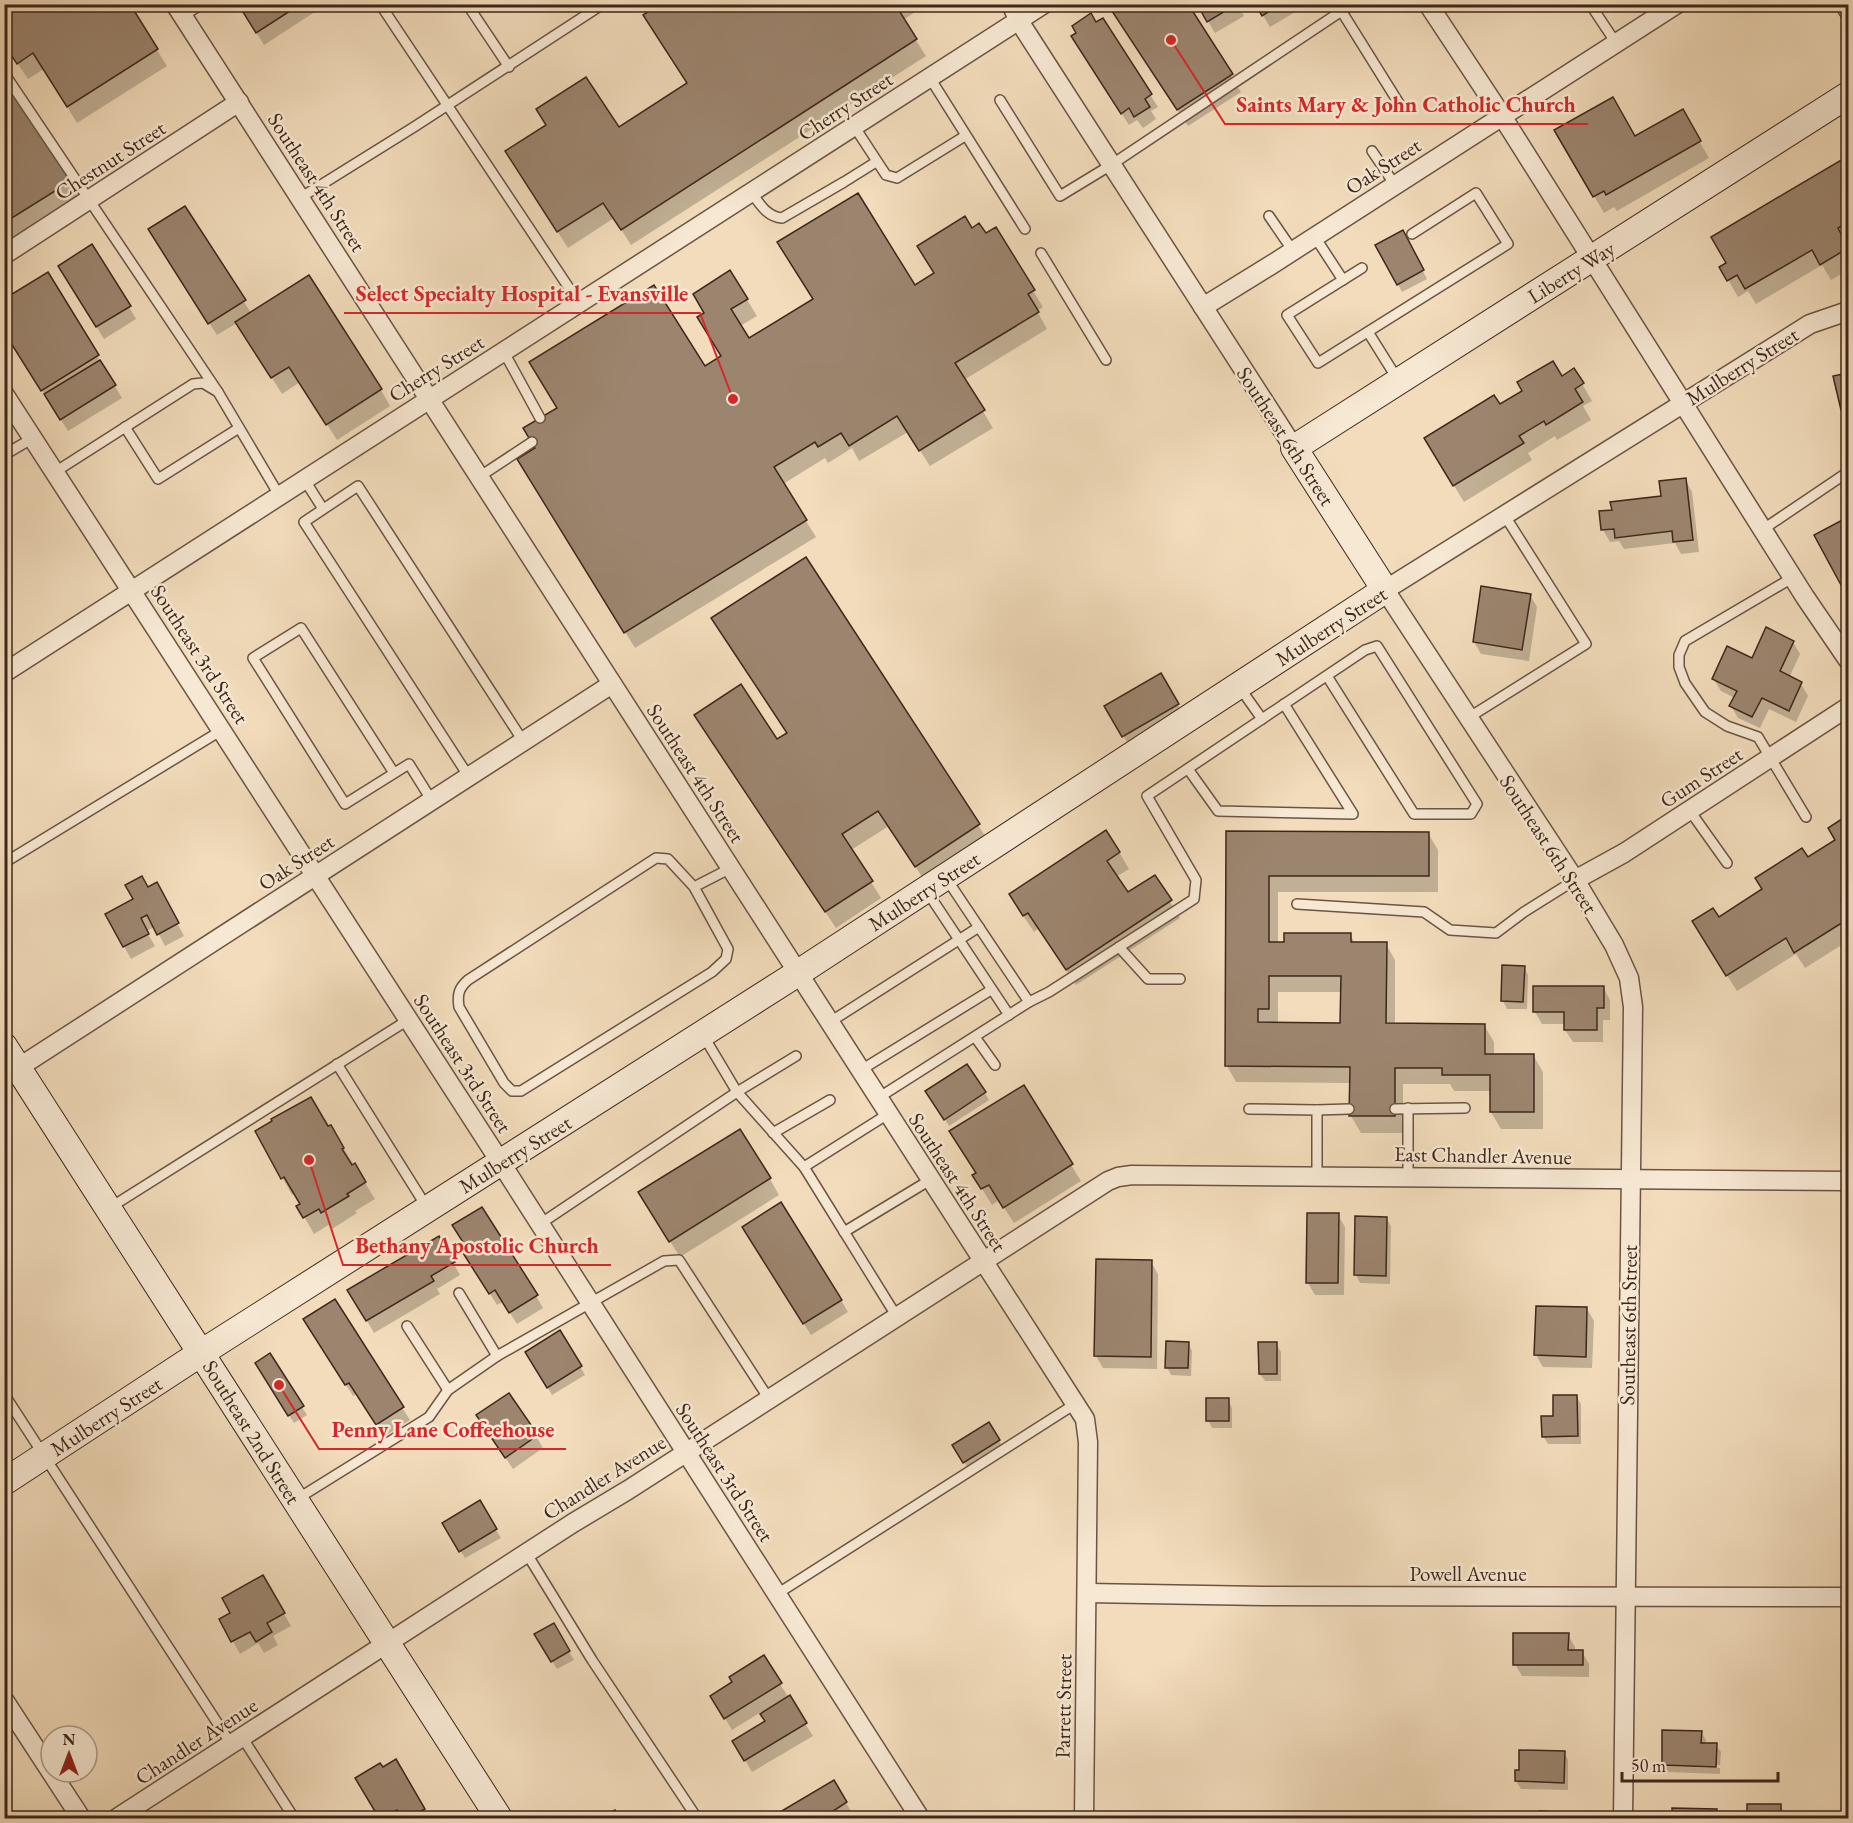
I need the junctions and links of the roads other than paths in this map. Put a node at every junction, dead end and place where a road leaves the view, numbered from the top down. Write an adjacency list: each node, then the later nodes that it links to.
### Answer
1 (202, 4): 12 (lane)
2 (380, 4): 22 (lane)
3 (467, 4): 16 (lane)
4 (1044, 4): 14 (street, Cherry Street)
5 (1352, 4): 11 (lane)
6 (1428, 4): 24 (street)
7 (1590, 4): 15 (lane)
8 (1677, 4): 15 (street, Oak Street)
9 (1845, 4): 13 (street)
10 (600, 5): 16 (lane)
11 (1339, 8): 23 (lane); 29 (lane)
12 (179, 10): 21 (street, Southeast 4th Street)
13 (1848, 10)
14 (1015, 13): 18 (street, Cherry Street); 29 (street, Southeast 6th Street)
15 (1616, 43): 24 (street, Oak Street)
16 (509, 67): 22 (lane)
17 (4, 73): 33 (lane)
18 (930, 78): 25 (street, Cherry Street); 26 (lane)
19 (1848, 95): 41 (street, Liberty Way)
20 (999, 100): 29 (lane)
21 (239, 102): 32 (street, Southeast 4th Street); 33 (street, Chestnut Street)
22 (449, 105): 32 (lane); 44 (lane)
23 (1400, 105)
24 (1502, 116): 30 (street, Oak Street); 41 (street)
25 (854, 126): 28 (lane); 31 (street, Cherry Street)
26 (965, 136): 28 (lane); 35 (lane)
27 (1372, 152): 30 (lane)
28 (876, 162): 31 (lane)
29 (1111, 165): 45 (street, Southeast 6th Street)
30 (1395, 185): 37 (street, Oak Street)
31 (751, 192): 44 (street, Cherry Street)
32 (300, 198): 53 (street, Southeast 4th Street)
33 (88, 201): 40 (street, Chestnut Street); 51 (lane)
34 (1269, 216): 38 (lane)
35 (1026, 229)
36 (1412, 234): 47 (lane)
37 (1315, 237): 38 (street, Oak Street); 43 (lane)
38 (1293, 251): 45 (street, Oak Street)
39 (1041, 253): 49 (lane)
40 (4, 255)
41 (1592, 259): 50 (street, Liberty Way); 54 (street)
42 (1362, 268): 43 (lane)
43 (1343, 280): 47 (lane)
44 (579, 303): 48 (street, Cherry Street)
45 (1203, 307): 60 (street, Southeast 6th Street)
46 (1848, 311): 54 (street, Mulberry Street)
47 (1368, 332): 50 (lane)
48 (504, 352): 53 (street, Cherry Street); 55 (lane)
49 (1106, 360)
50 (1399, 382): 60 (street, Liberty Way)
51 (218, 392): 56 (lane); 57 (lane)
52 (4, 394): 58 (street, Southeast 3rd Street)
53 (429, 399): 64 (street, Southeast 4th Street); 65 (street, Cherry Street)
54 (1682, 403): 68 (street, Mulberry Street); 69 (street)
55 (540, 418)
56 (125, 427): 57 (lane); 62 (lane)
57 (239, 428): 66 (lane)
58 (33, 438): 61 (lane); 62 (street, Southeast 3rd Street)
59 (532, 442): 64 (lane)
60 (1294, 448): 72 (street, Southeast 6th Street)
61 (4, 455)
62 (55, 472): 71 (street, Southeast 3rd Street)
63 (1848, 472): 69 (lane)
64 (479, 477): 76 (street, Southeast 4th Street)
65 (304, 479): 66 (street, Cherry Street); 67 (lane)
66 (279, 495): 71 (street, Cherry Street)
67 (323, 508): 83 (lane); 87 (lane)
68 (1505, 516): 72 (street, Mulberry Street); 80 (lane)
69 (1762, 530): 70 (street)
70 (1792, 578): 73 (street); 84 (lane)
71 (131, 590): 74 (street, Cherry Street); 82 (street, Southeast 3rd Street)
72 (1385, 590): 77 (street, Mulberry Street); 80 (street, Southeast 6th Street)
73 (1848, 660)
74 (4, 673)
75 (1327, 676): 75 (lane); 78 (lane)
76 (612, 684): 83 (street, Oak Street); 93 (street, Southeast 4th Street)
77 (1239, 686): 81 (lane); 96 (street, Mulberry Street)
78 (1284, 704): 81 (lane); 85 (lane)
79 (1848, 707): 84 (street, Gum Street)
80 (1468, 718): 95 (street, Southeast 6th Street)
81 (1262, 719): 85 (lane)
82 (222, 730): 91 (lane); 94 (street, Southeast 3rd Street)
83 (523, 741): 87 (street, Oak Street)
84 (1770, 759): 89 (street, Gum Street); 90 (lane)
85 (1188, 769): 101 (lane)
86 (394, 772): 86 (lane); 88 (lane)
87 (469, 777): 88 (street, Oak Street)
88 (432, 801): 94 (street, Oak Street)
89 (1690, 811): 92 (lane); 95 (street, Gum Street)
90 (1806, 817)
91 (4, 863)
92 (1727, 863)
93 (730, 868): 97 (lane); 102 (street, Southeast 4th Street)
94 (316, 876): 107 (street, Southeast 3rd Street); 116 (street, Oak Street)
95 (1575, 880): 98 (lane); 133 (street, Southeast 6th Street)
96 (936, 884): 99 (lane); 100 (lane); 102 (street, Mulberry Street)
97 (694, 887): 97 (lane)
98 (1297, 904)
99 (979, 927): 100 (lane); 105 (lane)
100 (960, 940): 104 (lane); 108 (lane)
101 (1119, 947): 103 (lane); 105 (lane)
102 (798, 973): 108 (street, Southeast 4th Street); 109 (street, Mulberry Street)
103 (1180, 979)
104 (991, 990): 106 (lane); 115 (lane)
105 (1029, 1002): 106 (lane)
106 (1009, 1015): 110 (lane)
107 (408, 1020): 113 (lane); 128 (street, Southeast 3rd Street)
108 (830, 1022): 115 (street, Southeast 4th Street)
109 (702, 1034): 117 (lane); 128 (street, Mulberry Street)
110 (975, 1037): 114 (lane); 118 (lane)
111 (4, 1047): 116 (street, Southeast 2nd Street)
112 (796, 1056): 117 (lane)
113 (337, 1064): 136 (lane); 137 (lane)
114 (995, 1065)
115 (861, 1070): 118 (street, Southeast 4th Street)
116 (11, 1072): 136 (street, Southeast 2nd Street)
117 (737, 1092): 127 (lane); 138 (lane)
118 (878, 1098): 126 (street, Southeast 4th Street)
119 (830, 1100): 127 (lane)
120 (1408, 1108): 121 (lane); 124 (lane); 132 (lane)
121 (1465, 1108)
122 (1249, 1109): 125 (lane)
123 (1349, 1109): 125 (lane)
124 (1395, 1109)
125 (1317, 1110): 131 (lane)
126 (888, 1114): 129 (lane); 134 (street, Southeast 4th Street)
127 (773, 1133): 129 (lane)
128 (501, 1163): 137 (street, Mulberry Street); 138 (street, Southeast 3rd Street)
129 (804, 1167): 139 (lane)
130 (1118, 1177): 131 (street, East Chandler Avenue); 140 (street, Chandler Avenue)
131 (1317, 1177): 132 (street, East Chandler Avenue)
132 (1408, 1177): 133 (street, East Chandler Avenue)
133 (1630, 1179): 135 (street, East Chandler Avenue); 158 (street, Southeast 6th Street)
134 (930, 1180): 139 (lane); 140 (street, Southeast 4th Street)
135 (1848, 1180)
136 (108, 1208): 145 (street, Southeast 2nd Street)
137 (428, 1208): 145 (street, Mulberry Street)
138 (540, 1224): 142 (street, Southeast 3rd Street)
139 (844, 1232): 143 (lane)
140 (982, 1262): 143 (street, Chandler Avenue); 150 (street, Southeast 4th Street)
141 (459, 1293): 146 (lane)
142 (590, 1303): 146 (lane); 149 (lane); 151 (street, Southeast 3rd Street)
143 (897, 1317): 149 (street, Chandler Avenue)
144 (407, 1326): 147 (lane)
145 (201, 1353): 152 (street, Mulberry Street); 154 (street, Southeast 2nd Street)
146 (497, 1356): 147 (lane)
147 (448, 1390): 154 (lane)
148 (4, 1394): 152 (lane)
149 (769, 1399): 151 (street, Chandler Avenue)
150 (1075, 1404): 156 (street, Southeast 4th Street); 157 (lane)
151 (686, 1452): 155 (street, Chandler Avenue); 157 (street, Southeast 3rd Street)
152 (45, 1456): 153 (street, Mulberry Street); 162 (lane)
153 (4, 1482)
154 (295, 1501): 160 (street, Southeast 2nd Street)
155 (527, 1554): 160 (street, Chandler Avenue); 167 (lane)
156 (1086, 1593): 158 (street, Powell Avenue); 169 (street, Parrett Street)
157 (777, 1594): 168 (street, Southeast 3rd Street)
158 (1626, 1597): 159 (street, Powell Avenue); 170 (street, Southeast 6th Street)
159 (1848, 1597)
160 (386, 1644): 162 (street, Chandler Avenue); 166 (street, Southeast 2nd Street)
161 (4, 1700): 163 (street)
162 (236, 1741): 164 (street, Chandler Avenue); 165 (lane)
163 (81, 1818)
164 (117, 1818)
165 (294, 1818)
166 (499, 1818)
167 (697, 1818)
168 (920, 1818)
169 (1084, 1818)
170 (1623, 1818)

